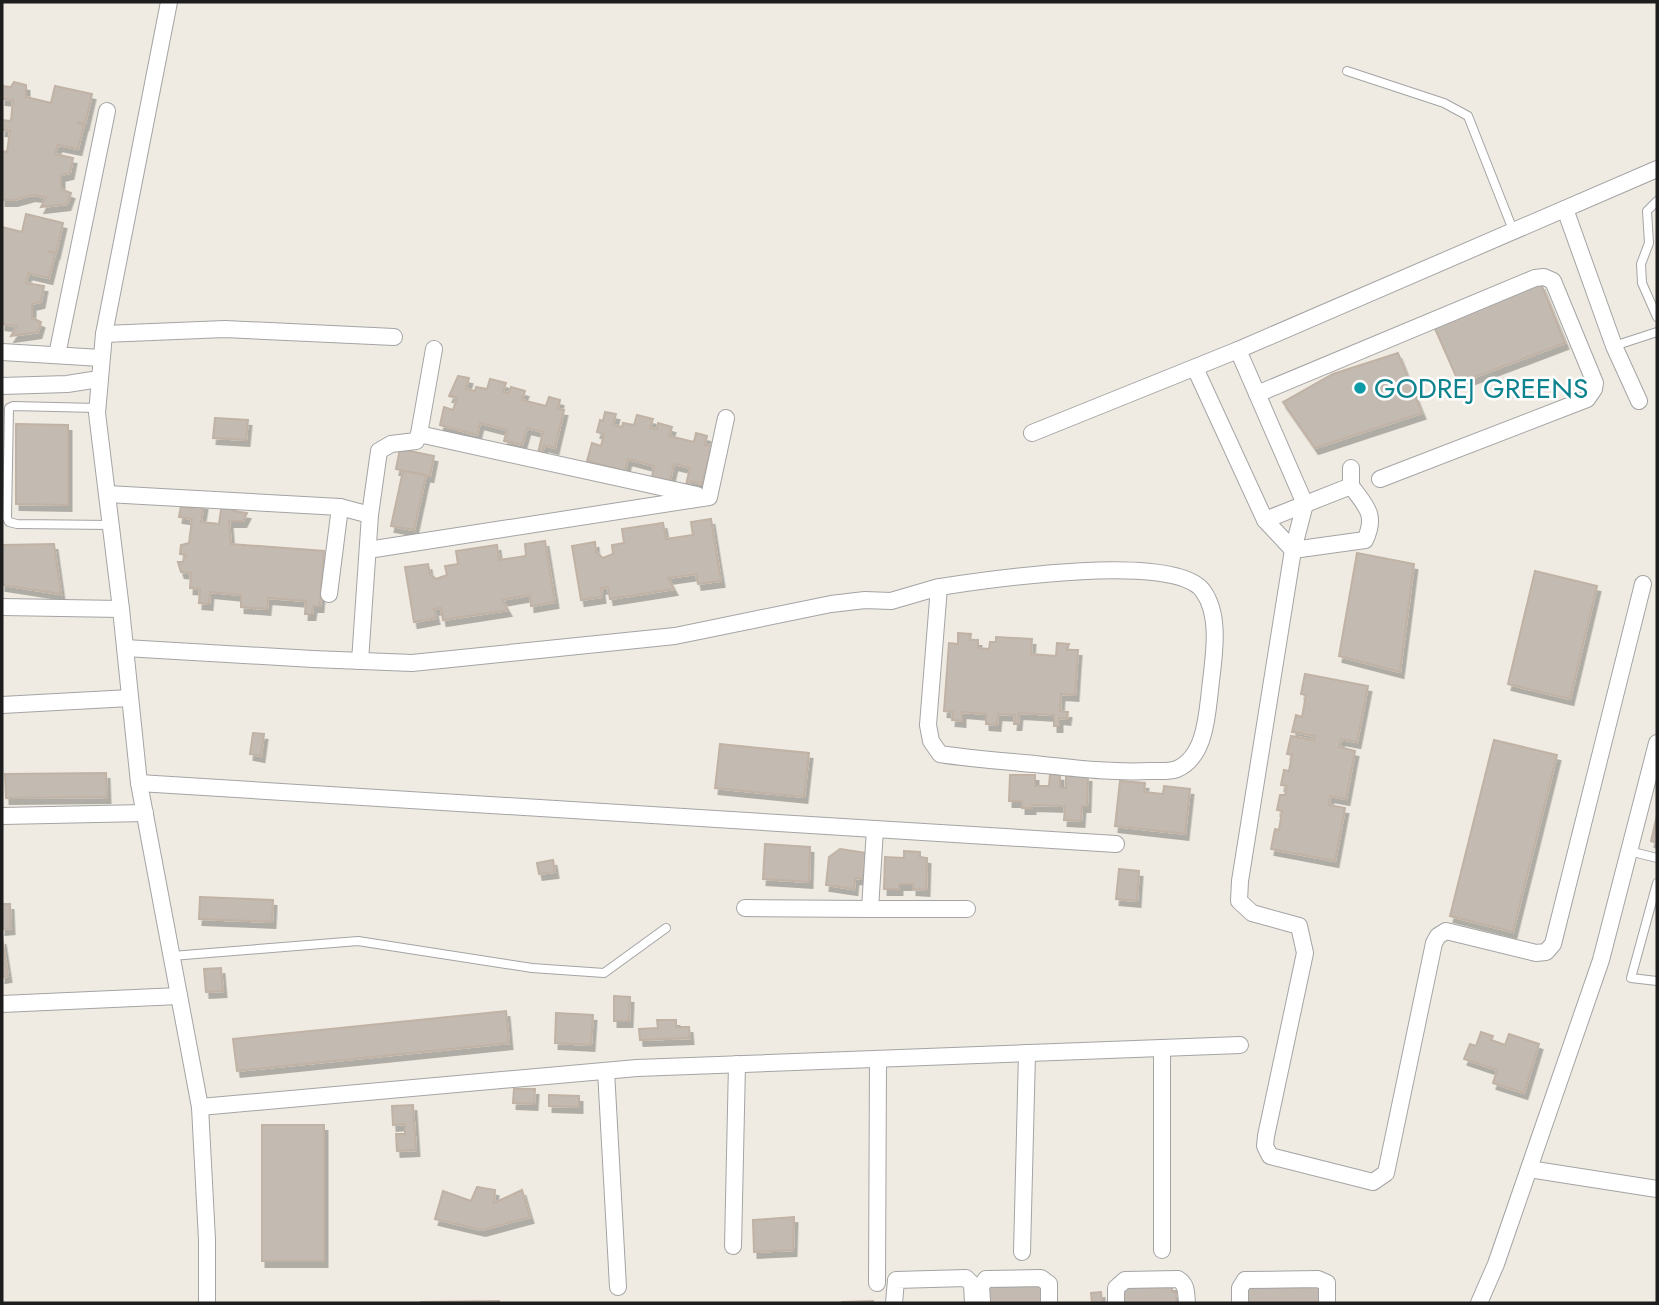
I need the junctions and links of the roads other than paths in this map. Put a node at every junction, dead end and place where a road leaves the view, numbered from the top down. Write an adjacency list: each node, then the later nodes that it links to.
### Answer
1 (169, 2): 10 (street)
2 (1347, 71): 7 (lane)
3 (107, 111): 16 (street)
4 (1657, 169): 6 (street)
5 (1657, 201): 8 (lane)
6 (1565, 209): 7 (street); 12 (street)
7 (1513, 230): 14 (street)
8 (1657, 317)
9 (1657, 332): 12 (lane)
10 (104, 334): 11 (street); 17 (street)
11 (394, 337)
12 (1614, 346): 22 (street)
13 (434, 349): 26 (street)
14 (1238, 350): 18 (street); 21 (street)
15 (2, 352): 16 (street)
16 (57, 355): 17 (street)
17 (101, 358): 19 (street)
18 (1195, 368): 25 (street); 35 (street)
19 (99, 379): 20 (street); 23 (street)
20 (2, 386)
21 (1257, 394): 28 (street); 32 (street)
22 (1639, 401)
23 (97, 408): 30 (street); 36 (lane)
24 (726, 418): 31 (street)
25 (1032, 433)
26 (419, 434): 31 (street); 34 (street)
27 (1351, 468): 29 (street)
28 (1380, 479)
29 (1351, 486): 32 (street); 38 (street)
30 (107, 494): 33 (street); 36 (street)
31 (709, 498): 37 (street)
32 (1305, 504): 35 (street); 38 (street)
33 (340, 507): 34 (street); 41 (street)
34 (370, 515): 37 (street)
35 (1265, 520): 38 (street)
36 (111, 525): 43 (street)
37 (368, 550): 45 (street)
38 (1293, 550): 39 (street)
39 (1643, 584)
40 (939, 587): 40 (street); 45 (street)
41 (329, 594)
42 (2, 607): 43 (street)
43 (121, 609): 44 (street)
44 (125, 648): 45 (street); 46 (street)
45 (360, 661)
46 (130, 698): 47 (street); 49 (street)
47 (2, 705)
48 (1657, 743): 54 (street)
49 (139, 783): 50 (street); 52 (street)
50 (145, 813): 51 (street); 61 (street)
51 (2, 816)
52 (875, 829): 53 (street); 58 (street)
53 (1116, 844)
54 (1629, 851): 55 (lane); 72 (street)
55 (1657, 858)
56 (1657, 883): 62 (lane)
57 (746, 908): 58 (street)
58 (870, 909): 59 (street)
59 (967, 909)
60 (666, 928): 61 (lane)
61 (172, 956): 63 (street)
62 (1657, 981)
63 (179, 996): 64 (street); 71 (street)
64 (2, 1004)
65 (1241, 1045): 66 (street)
66 (1163, 1048): 67 (street); 75 (street)
67 (1027, 1053): 68 (street); 76 (street)
68 (878, 1059): 69 (street); 77 (street)
69 (737, 1065): 70 (street); 74 (street)
70 (606, 1071): 71 (street); 78 (street)
71 (200, 1107): 79 (street)
72 (1529, 1169): 73 (street); 88 (street)
73 (1657, 1189)
74 (733, 1246)
75 (1162, 1250)
76 (1022, 1252)
77 (877, 1283)
78 (618, 1287)
79 (207, 1303)
80 (894, 1303): 81 (street)
81 (973, 1303)
82 (982, 1303): 83 (street)
83 (1049, 1303)
84 (1116, 1303): 85 (street)
85 (1187, 1303)
86 (1240, 1303): 87 (street)
87 (1327, 1303)
88 (1479, 1303)

